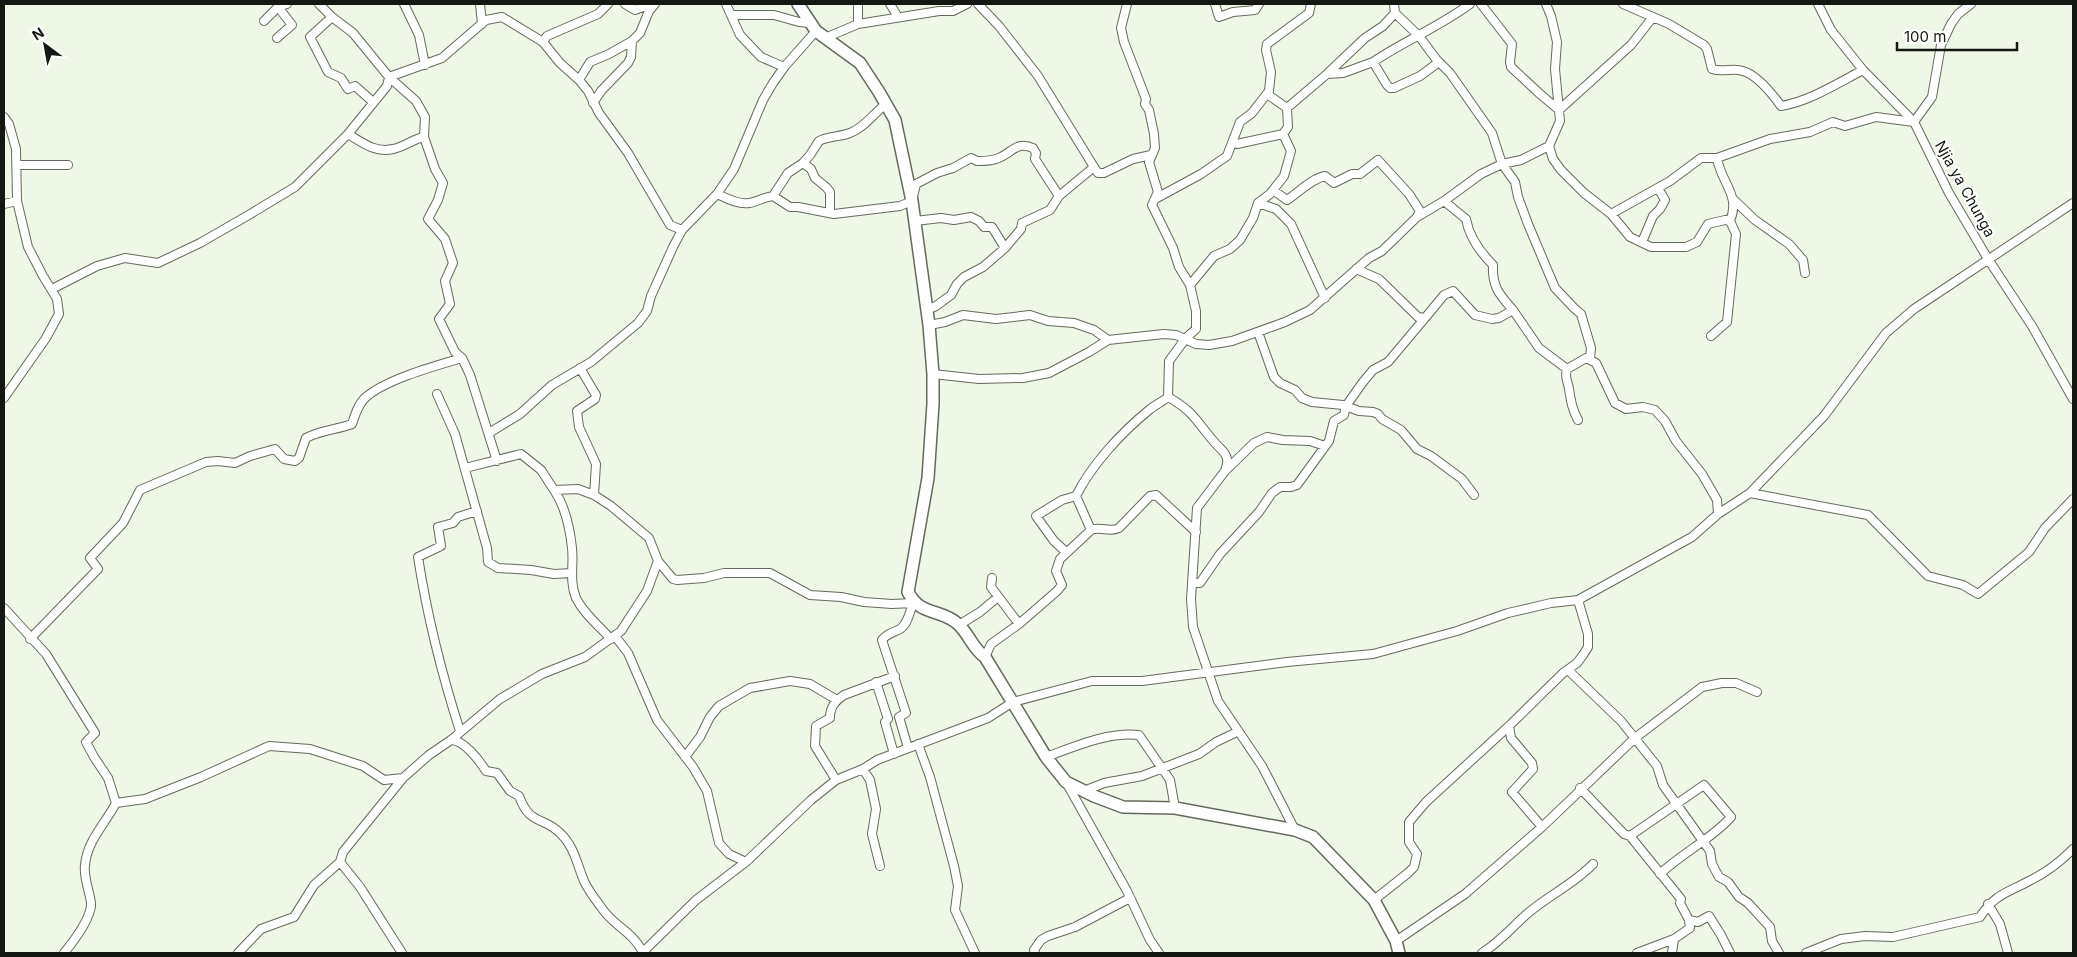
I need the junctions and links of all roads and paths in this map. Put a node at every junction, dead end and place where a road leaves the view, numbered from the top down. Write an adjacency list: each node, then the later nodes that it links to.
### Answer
1 (287, 4): 26 (street)
2 (404, 4): 42 (street)
3 (480, 4): 33 (street)
4 (608, 4): 39 (street)
5 (625, 4): 6 (street)
6 (651, 4)
7 (655, 4): 38 (street)
8 (726, 4): 28 (street)
9 (798, 4): 35 (street)
10 (858, 4): 34 (street)
11 (890, 4): 30 (street)
12 (967, 4): 30 (street)
13 (978, 4): 67 (street)
14 (1127, 4): 61 (street)
15 (1214, 4): 16 (street)
16 (1259, 4)
17 (1312, 4): 48 (street)
18 (1394, 4): 27 (street)
19 (1470, 4): 36 (street)
20 (1481, 4): 53 (street)
21 (1546, 4): 53 (street)
22 (1623, 4): 31 (street)
23 (1818, 4): 44 (street, Njia ya Chunga)
24 (1971, 4): 55 (street)
25 (322, 5): 29 (street)
26 (278, 7): 32 (street); 37 (street)
27 (1395, 13): 36 (street); 45 (street)
28 (732, 15): 35 (street); 43 (street)
29 (332, 17): 46 (street); 49 (street)
30 (898, 17): 34 (street)
31 (1653, 17): 44 (street); 53 (street)
32 (264, 21)
33 (482, 24): 39 (street); 42 (street)
34 (858, 24): 35 (street)
35 (817, 31): 43 (street); 51 (street)
36 (1419, 36): 40 (street); 41 (street)
37 (276, 38)
38 (632, 41): 47 (street); 50 (street)
39 (543, 42): 47 (street)
40 (1373, 62): 41 (street); 45 (street)
41 (1439, 62): 64 (street)
42 (425, 64): 46 (street)
43 (784, 67): 70 (street)
44 (1862, 70): 55 (street, Njia ya Chunga)
45 (1327, 74): 52 (street)
46 (389, 77): 49 (street); 58 (street)
47 (579, 80): 50 (street)
48 (1267, 94): 52 (street); 59 (street)
49 (373, 102): 56 (street)
50 (593, 103): 86 (street)
51 (886, 104): 63 (street); 76 (street)
52 (1287, 108): 57 (street)
53 (1559, 110): 60 (street)
54 (4, 117): 65 (street)
55 (1914, 122): 62 (street); 89 (street, Njia ya Chunga)
56 (348, 134): 58 (street); 93 (street)
57 (1283, 134): 59 (street); 69 (street)
58 (424, 137): 103 (street)
59 (1233, 142): 73 (street)
60 (1548, 146): 64 (street); 82 (street)
61 (1151, 155): 67 (street); 73 (street)
62 (1717, 158): 68 (street); 74 (street)
63 (803, 163): 71 (street); 81 (street)
64 (1502, 164): 77 (street); 104 (street)
65 (17, 165): 66 (street); 75 (street)
66 (68, 165)
67 (1094, 166): 72 (street)
68 (1658, 188): 82 (street); 87 (street)
69 (1273, 190): 78 (street); 83 (street)
70 (717, 194): 71 (street); 86 (street)
71 (773, 196): 81 (street)
72 (1059, 196): 76 (street); 88 (street)
73 (1155, 199): 92 (street)
74 (1734, 200): 85 (street); 91 (street)
75 (17, 201): 80 (street); 93 (street)
76 (912, 201): 81 (street); 84 (street)
77 (1444, 201): 83 (street); 96 (street)
78 (1258, 203): 92 (street); 94 (street)
79 (2073, 203): 89 (street)
80 (4, 204)
81 (830, 213)
82 (1611, 214): 87 (street)
83 (1417, 217): 90 (street)
84 (915, 221): 88 (street); 95 (street)
85 (1730, 221): 87 (street); 100 (street)
86 (682, 230): 105 (street)
87 (1642, 242)
88 (1005, 248): 95 (street)
89 (1988, 259): 111 (street, Njia ya Chunga); 120 (street)
90 (1356, 270): 94 (street); 97 (street)
91 (1805, 273)
92 (1190, 285): 101 (street)
93 (52, 289): 110 (street)
94 (1325, 298): 99 (street)
95 (926, 310): 98 (street)
96 (1513, 310): 97 (street); 106 (street)
97 (1424, 318): 112 (street)
98 (929, 325): 102 (street); 107 (street)
99 (1258, 332): 101 (street); 112 (street)
100 (1711, 336)
101 (1186, 338): 102 (street); 109 (street)
102 (1108, 340): 107 (street)
103 (462, 358): 114 (street); 140 (street)
104 (1590, 358): 106 (street); 126 (street)
105 (580, 368): 114 (street); 122 (street)
106 (1567, 370): 113 (street)
107 (933, 374): 136 (street)
108 (437, 394): 117 (street)
109 (1168, 397): 118 (street); 123 (street)
110 (4, 398)
111 (2073, 399)
112 (1346, 406): 115 (street); 121 (street)
113 (1578, 420)
114 (489, 433): 116 (street)
115 (1325, 446): 118 (street); 133 (street)
116 (497, 460): 117 (street); 119 (street)
117 (465, 468): 125 (street)
118 (1226, 471): 128 (street)
119 (554, 490): 122 (street); 131 (street)
120 (1750, 493): 124 (street); 126 (street)
121 (1474, 494)
122 (594, 495): 130 (street)
123 (1076, 496): 127 (street); 129 (street)
124 (2073, 499)
125 (477, 511): 131 (street); 151 (street)
126 (1718, 514): 135 (street)
127 (1091, 530): 128 (street); 129 (street)
128 (1196, 532): 133 (street)
129 (1066, 552): 138 (street)
130 (658, 561): 136 (street); 141 (street)
131 (572, 573): 141 (street)
132 (992, 578): 134 (street)
133 (1192, 584): 144 (street)
134 (998, 597): 138 (street); 139 (street)
135 (1578, 600): 143 (street); 144 (street)
136 (913, 602): 139 (street); 145 (street)
137 (4, 608): 140 (street)
138 (1019, 624): 142 (street)
139 (959, 625): 142 (street)
140 (30, 638): 167 (street)
141 (613, 638): 151 (street); 158 (street)
142 (985, 657): 149 (street)
143 (1568, 670): 150 (street); 153 (street)
144 (1208, 673): 149 (street); 152 (street)
145 (895, 676): 146 (street); 156 (street)
146 (876, 682): 148 (street); 157 (street)
147 (1756, 692): 153 (street)
148 (837, 700): 158 (street); 163 (street)
149 (1013, 702): 155 (street); 159 (street)
150 (1508, 726): 170 (street); 181 (street)
151 (460, 731): 154 (street)
152 (1238, 732): 160 (street); 171 (street)
153 (1635, 738): 165 (street); 168 (street)
154 (451, 740): 162 (street); 189 (street)
155 (918, 744): 156 (street); 190 (street)
156 (908, 748): 157 (street)
157 (894, 754): 161 (street)
158 (686, 757): 176 (street)
159 (1046, 757): 160 (street); 164 (street)
160 (1162, 767): 166 (street); 169 (street)
161 (863, 769): 163 (street); 178 (street)
162 (403, 778): 167 (street); 175 (street)
163 (836, 780): 176 (street)
164 (1066, 782): 166 (street); 180 (street)
165 (1580, 788): 170 (street); 172 (street)
166 (1084, 791): 169 (street)
167 (116, 803): 186 (street)
168 (1676, 803): 172 (street); 173 (street); 173 (street)
169 (1175, 808): 171 (street)
170 (1542, 827): 185 (street)
171 (1295, 830): 181 (street)
172 (1630, 836): 179 (street)
173 (1703, 839): 179 (street); 198 (street)
174 (2073, 849): 182 (street)
175 (340, 862): 187 (street); 188 (street)
176 (746, 862): 189 (street)
177 (1593, 864): 194 (street)
178 (880, 866)
179 (1660, 874): 183 (street)
180 (1130, 898): 191 (street); 192 (street)
181 (1374, 900): 185 (street)
182 (1988, 904): 199 (street); 200 (street)
183 (1689, 920): 184 (street); 197 (street)
184 (1674, 939): 195 (street); 196 (street)
185 (1396, 941): 193 (street)
186 (64, 953)
187 (238, 953)
188 (402, 953)
189 (642, 953)
190 (975, 953)
191 (1035, 953)
192 (1159, 953)
193 (1399, 953)
194 (1482, 953)
195 (1637, 953)
196 (1672, 953)
197 (1730, 953)
198 (1779, 953)
199 (1806, 953)
200 (2008, 953)

